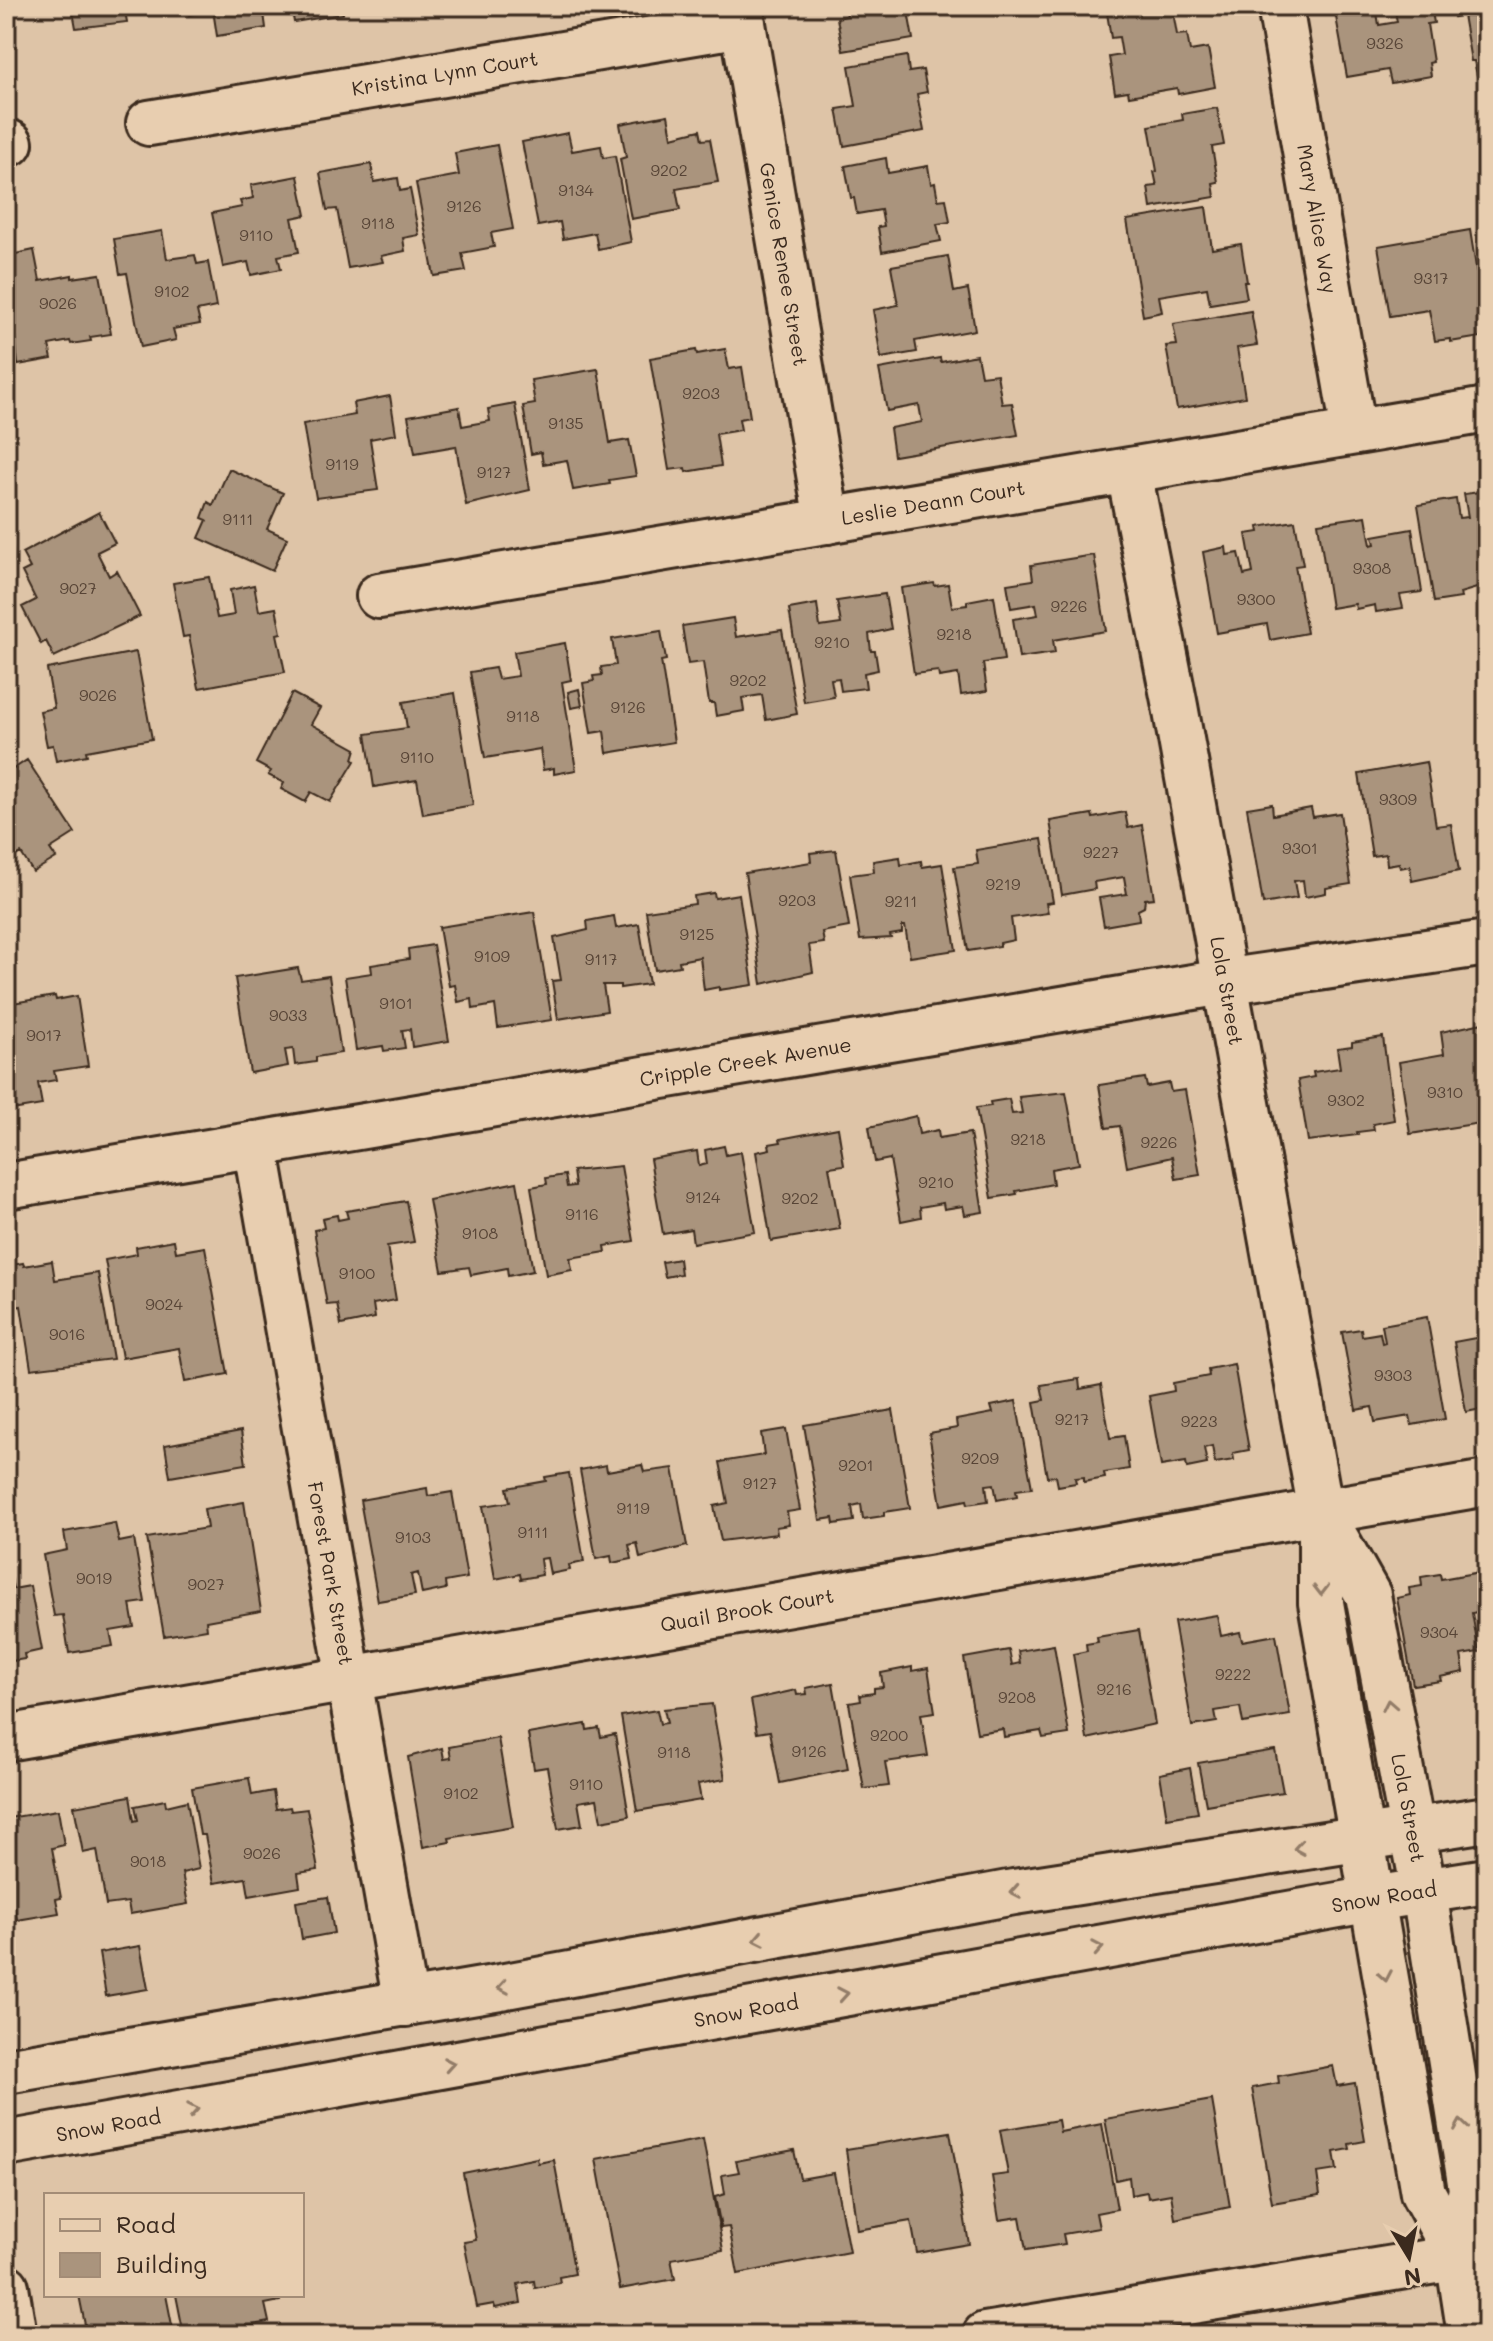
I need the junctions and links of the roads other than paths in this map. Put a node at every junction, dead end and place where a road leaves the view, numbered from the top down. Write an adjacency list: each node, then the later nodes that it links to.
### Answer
1 (1280, 6): 5 (street, Mary Alice Way)
2 (742, 15): 3 (street, Kristina Lynn Court); 7 (street, Genice Renee Street)
3 (149, 123)
4 (1487, 410): 5 (street, Leslie Deann Court)
5 (1354, 432): 6 (street, Leslie Deann Court)
6 (1129, 472): 7 (street, Leslie Deann Court); 10 (street, Lola Street)
7 (827, 521): 8 (street, Leslie Deann Court)
8 (379, 596)
9 (1487, 943): 10 (street, Cripple Creek Avenue)
10 (1223, 982): 11 (street, Cripple Creek Avenue); 14 (street, Lola Street)
11 (255, 1144): 12 (street, Cripple Creek Avenue); 15 (street, Forest Park Street)
12 (6, 1186)
13 (1487, 1483): 14 (street, Quail Brook Court)
14 (1321, 1512): 15 (street, Quail Brook Court); 18 (street, Lola Street, one-way to 14); 19 (street, Lola Street, one-way to 19)
15 (351, 1680): 16 (street, Quail Brook Court); 23 (street, Forest Park Street)
16 (6, 1738)
17 (1487, 1819): 18 (street)
18 (1413, 1831): 19 (street); 21 (street, Lola Street)
19 (1361, 1838): 22 (street, Lola Street); 23 (street, one-way to 23)
20 (1487, 1881): 21 (street, Snow Road)
21 (1424, 1892): 22 (street, Snow Road); 26 (street, Lola Street, one-way to 21)
22 (1372, 1899): 25 (street, Snow Road, one-way to 22); 26 (street, Lola Street, one-way to 26)
23 (406, 2004): 24 (street)
24 (6, 2071)
25 (6, 2144)
26 (1473, 2255): 29 (street); 30 (street, Lola Street)
27 (6, 2287): 28 (street)
28 (14, 2335)
29 (985, 2335)
30 (1470, 2335)

